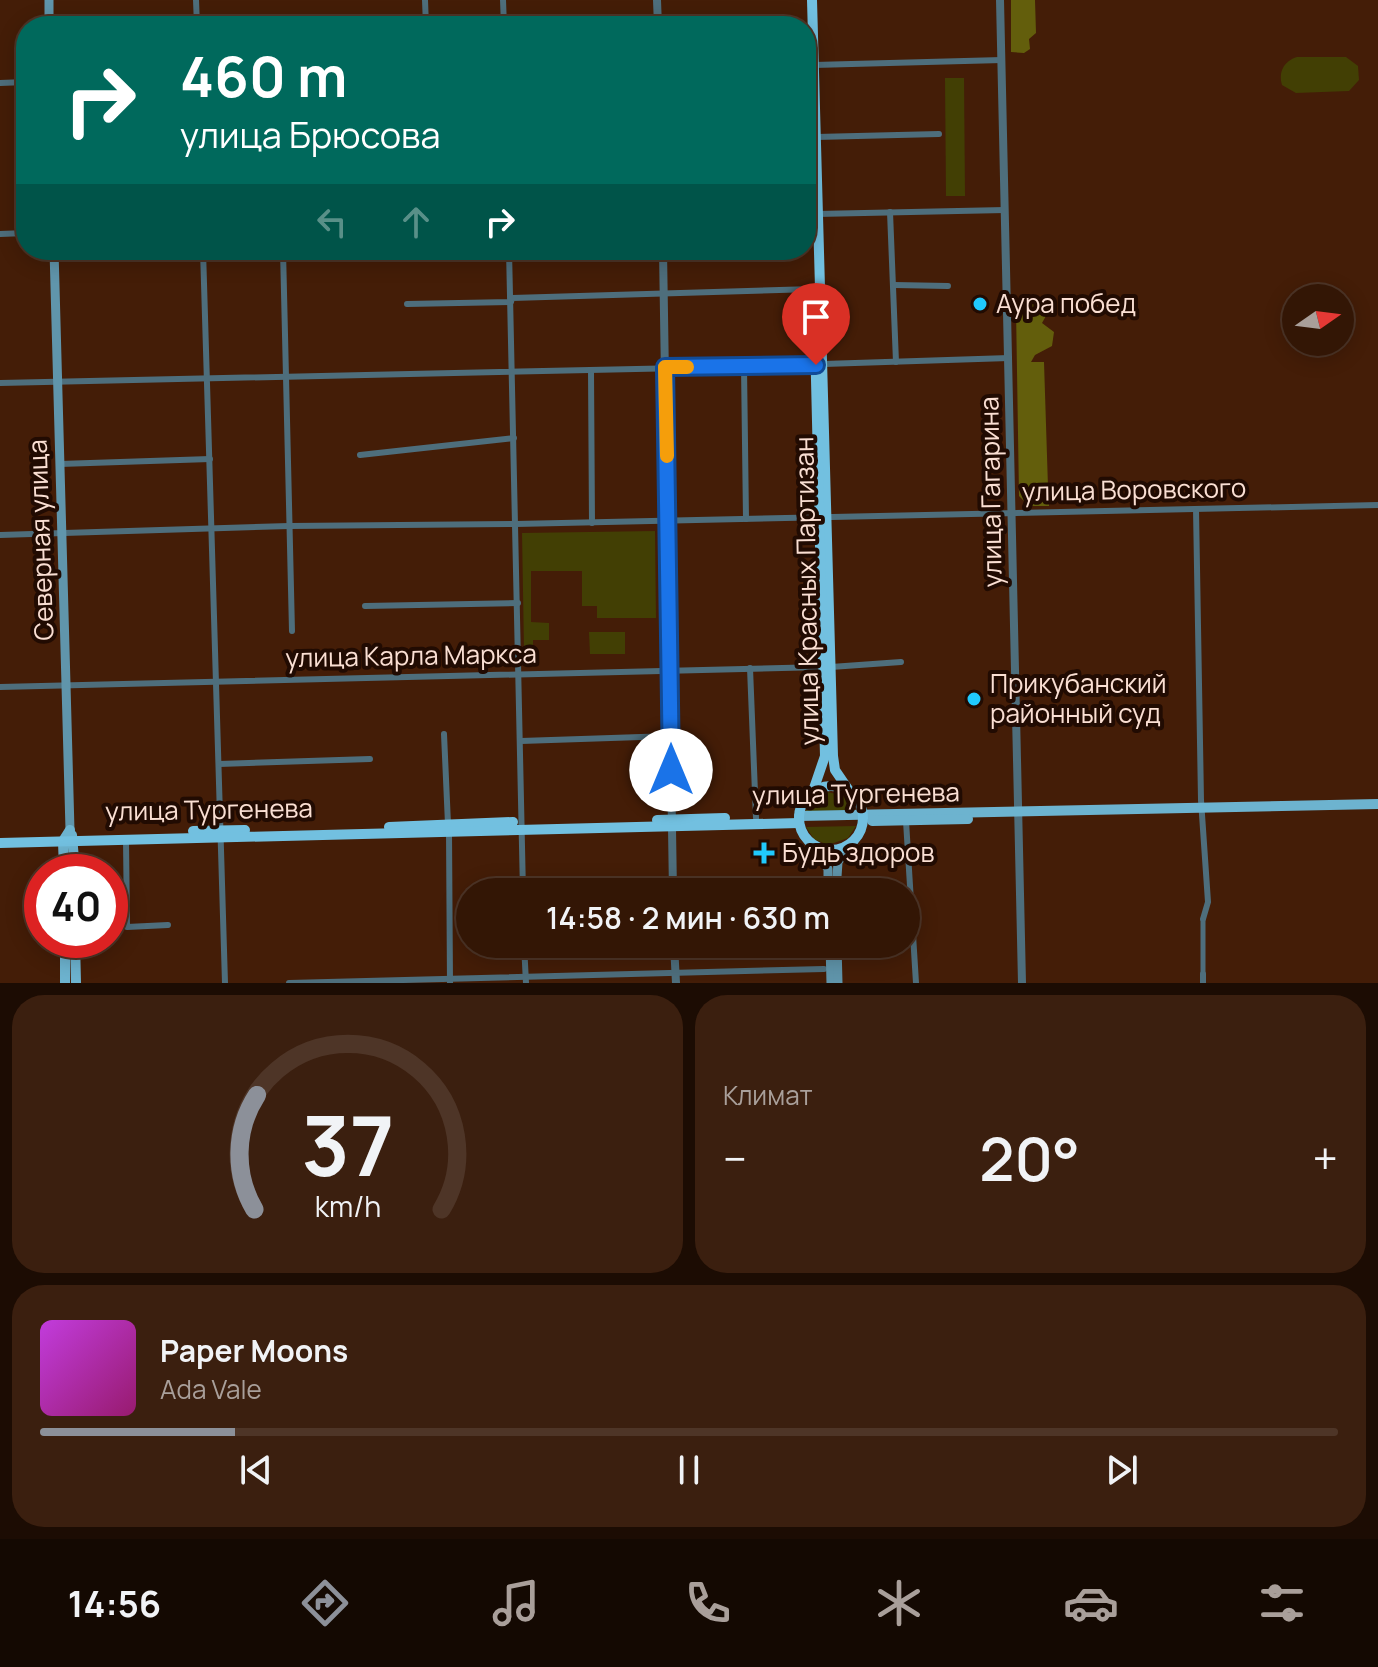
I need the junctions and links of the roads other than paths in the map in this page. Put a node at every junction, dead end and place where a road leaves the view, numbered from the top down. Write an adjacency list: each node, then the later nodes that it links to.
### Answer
1 (1000, 0): 2 (street, улица Гагарина)
2 (1002, 60): 3 (street); 6 (street, улица Гагарина)
3 (816, 65)
4 (939, 134): 5 (street)
5 (816, 137)
6 (1005, 210): 7 (street); 22 (street, улица Гагарина)
7 (890, 212): 8 (street); 16 (street)
8 (816, 214)
9 (54, 260): 31 (main road, Северная улица)
10 (203, 260): 29 (street)
11 (283, 260): 30 (street)
12 (509, 260): 20 (street)
13 (663, 260): 19 (street)
14 (813, 260): 18 (highway, улица Красных Партизан)
15 (814, 260): 24 (highway, улица Красных Партизан)
16 (894, 285): 17 (street); 23 (street)
17 (948, 286)
18 (814, 289): 19 (street); 24 (highway, улица Красных Партизан)
19 (664, 291): 20 (street); 25 (street)
20 (511, 302): 21 (street); 28 (street)
21 (407, 304)
22 (1009, 358): 23 (street); 39 (street, улица Гагарина)
23 (896, 362): 24 (street)
24 (820, 365): 26 (street); 40 (highway, улица Красных Партизан)
25 (665, 367): 26 (street); 27 (street); 42 (street)
26 (744, 367): 41 (street)
27 (591, 371): 28 (street); 43 (street)
28 (512, 373): 30 (street); 33 (street)
29 (208, 378): 30 (street); 31 (street); 35 (street)
30 (286, 378): 45 (street)
31 (59, 382): 32 (street); 36 (main road, Северная улица)
32 (0, 383)
33 (514, 438): 34 (street); 44 (street)
34 (360, 455)
35 (210, 459): 36 (street); 46 (street)
36 (60, 464): 47 (main road, Северная улица)
37 (1378, 505): 38 (street, улица Воровского)
38 (1196, 509): 39 (street, улица Воровского); 68 (street)
39 (1012, 512): 40 (street, улица Воровского); 69 (street, улица Гагарина)
40 (823, 516): 41 (street, улица Воровского); 53 (highway, улица Красных Партизан)
41 (746, 519): 42 (street, улица Воровского)
42 (669, 521): 43 (street, улица Воровского); 55 (street)
43 (592, 523): 44 (street, улица Воровского)
44 (516, 524): 45 (street, улица Воровского); 49 (street)
45 (289, 526): 46 (street, улица Воровского); 51 (street)
46 (211, 528): 47 (street, улица Воровского); 57 (street)
47 (62, 532): 48 (street, улица Воровского); 58 (main road, Северная улица)
48 (0, 535)
49 (518, 603): 50 (street); 56 (street)
50 (365, 606)
51 (292, 631)
52 (901, 662): 53 (street, улица Карла Маркса)
53 (827, 667): 54 (street, улица Карла Маркса); 65 (highway, улица Красных Партизан); 66 (highway, улица Красных Партизан)
54 (750, 668): 55 (street, улица Карла Маркса); 70 (street)
55 (669, 670): 56 (street, улица Карла Маркса); 61 (street)
56 (519, 674): 57 (street, улица Карла Маркса); 62 (street)
57 (217, 681): 58 (street, улица Карла Маркса); 64 (street)
58 (67, 685): 59 (street, улица Карла Маркса); 79 (main road, Северная улица)
59 (0, 687)
60 (444, 734): 76 (street)
61 (671, 736): 62 (street); 74 (street)
62 (521, 741): 75 (street)
63 (370, 759): 64 (street)
64 (219, 764): 77 (street)
65 (813, 791): 66 (highway); 72 (highway, улица Красных Партизан)
66 (850, 792): 71 (highway, улица Красных Партизан)
67 (1378, 807): 68 (main road, улица Тургенева)
68 (1202, 811): 69 (main road, улица Тургенева); 90 (street)
69 (1019, 815): 71 (main road, улица Тургенева); 73 (main road, улица Тургенева); 110 (street, улица Гагарина)
70 (756, 818): 72 (highway, улица Тургенева); 74 (highway, улица Тургенева)
71 (863, 818): 72 (main road, улица Тургенева); 73 (main road, улица Тургенева); 83 (highway)
72 (799, 820): 74 (highway, улица Тургенева); 82 (highway)
73 (906, 821): 109 (street)
74 (672, 823): 75 (highway, улица Тургенева); 87 (street)
75 (521, 825): 76 (highway, улица Тургенева); 86 (street)
76 (448, 828): 77 (highway, улица Тургенева); 102 (street)
77 (220, 834): 79 (highway, улица Тургенева); 80 (highway, улица Тургенева); 105 (street)
78 (0, 836): 79 (highway, улица Тургенева)
79 (69, 837): 80 (highway, улица Тургенева); 81 (highway, улица Тургенева); 84 (main road, Северная улица); 85 (main road, Северная улица)
80 (126, 840): 91 (street)
81 (0, 843)
82 (812, 844): 83 (highway); 88 (main road)
83 (848, 846): 89 (main road)
84 (67, 854)
85 (72, 854)
86 (523, 878)
87 (673, 878)
88 (828, 878)
89 (834, 878)
90 (1203, 919): 99 (street)
91 (168, 925)
92 (65, 958): 103 (main road)
93 (75, 958): 104 (main road)
94 (525, 958): 101 (street)
95 (674, 958): 100 (street)
96 (830, 958): 107 (main road)
97 (837, 958): 108 (main road)
98 (824, 969): 100 (street)
99 (1203, 974): 111 (street)
100 (675, 978): 101 (street)
101 (526, 980): 102 (street)
102 (450, 981): 106 (street)
103 (65, 983)
104 (76, 983)
105 (225, 983)
106 (289, 983)
107 (831, 983)
108 (838, 983)
109 (916, 983)
110 (1022, 983)
111 (1203, 983)

